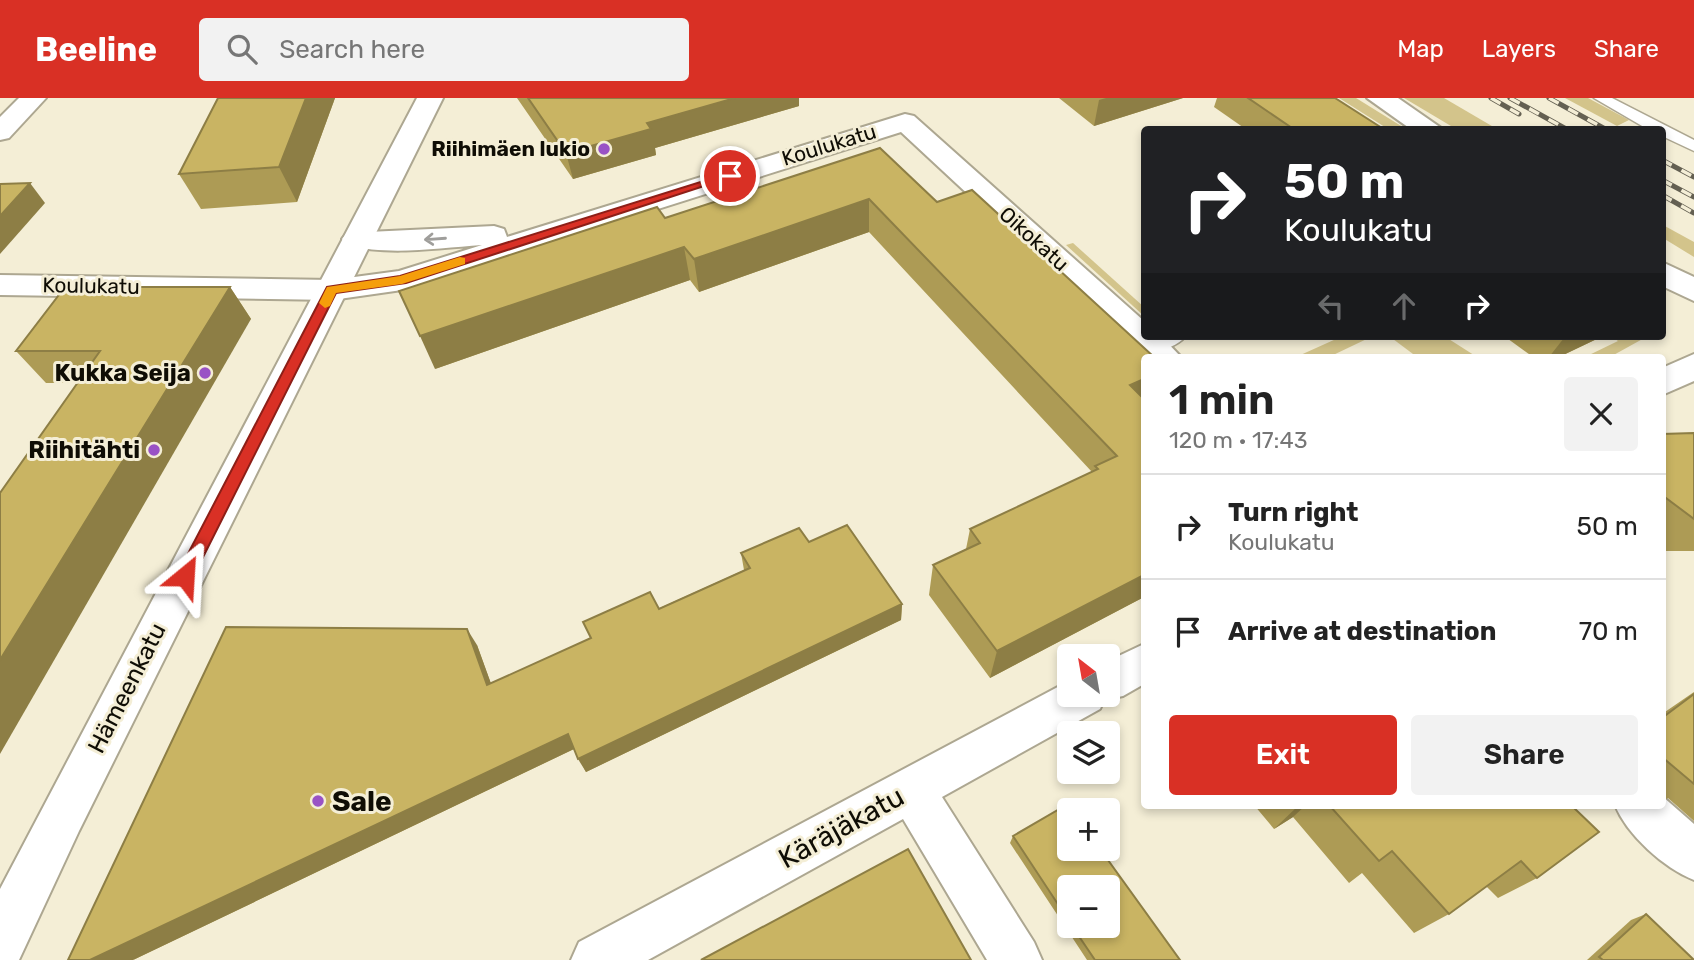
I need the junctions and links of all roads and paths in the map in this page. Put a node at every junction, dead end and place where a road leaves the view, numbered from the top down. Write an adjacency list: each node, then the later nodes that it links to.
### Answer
1 (33, 98): 8 (street)
2 (430, 98): 12 (street, Hämeenkatu)
3 (1380, 98): 6 (street)
4 (1601, 98): 7 (lane)
5 (905, 121): 11 (street, Koulukatu); 17 (street, Oikokatu)
6 (1425, 126)
7 (1654, 126)
8 (0, 132)
9 (1666, 132): 10 (lane)
10 (1694, 146)
11 (552, 231): 12 (street, Koulukatu, one-way to 12); 15 (street, Koulukatu)
12 (357, 239): 15 (street, Hämeenkatu)
13 (1666, 274): 16 (street)
14 (0, 285): 15 (street, Koulukatu)
15 (332, 290): 26 (street, Hämeenkatu)
16 (1694, 292)
17 (1141, 326)
18 (1694, 366): 19 (street)
19 (1666, 381)
20 (1141, 665): 21 (street)
21 (1120, 676)
22 (1063, 707): 23 (street, Käräjäkatu)
23 (911, 789): 27 (street, Käräjäkatu); 28 (street)
24 (1641, 809): 25 (street)
25 (1694, 856)
26 (0, 944)
27 (597, 960)
28 (1016, 960)

